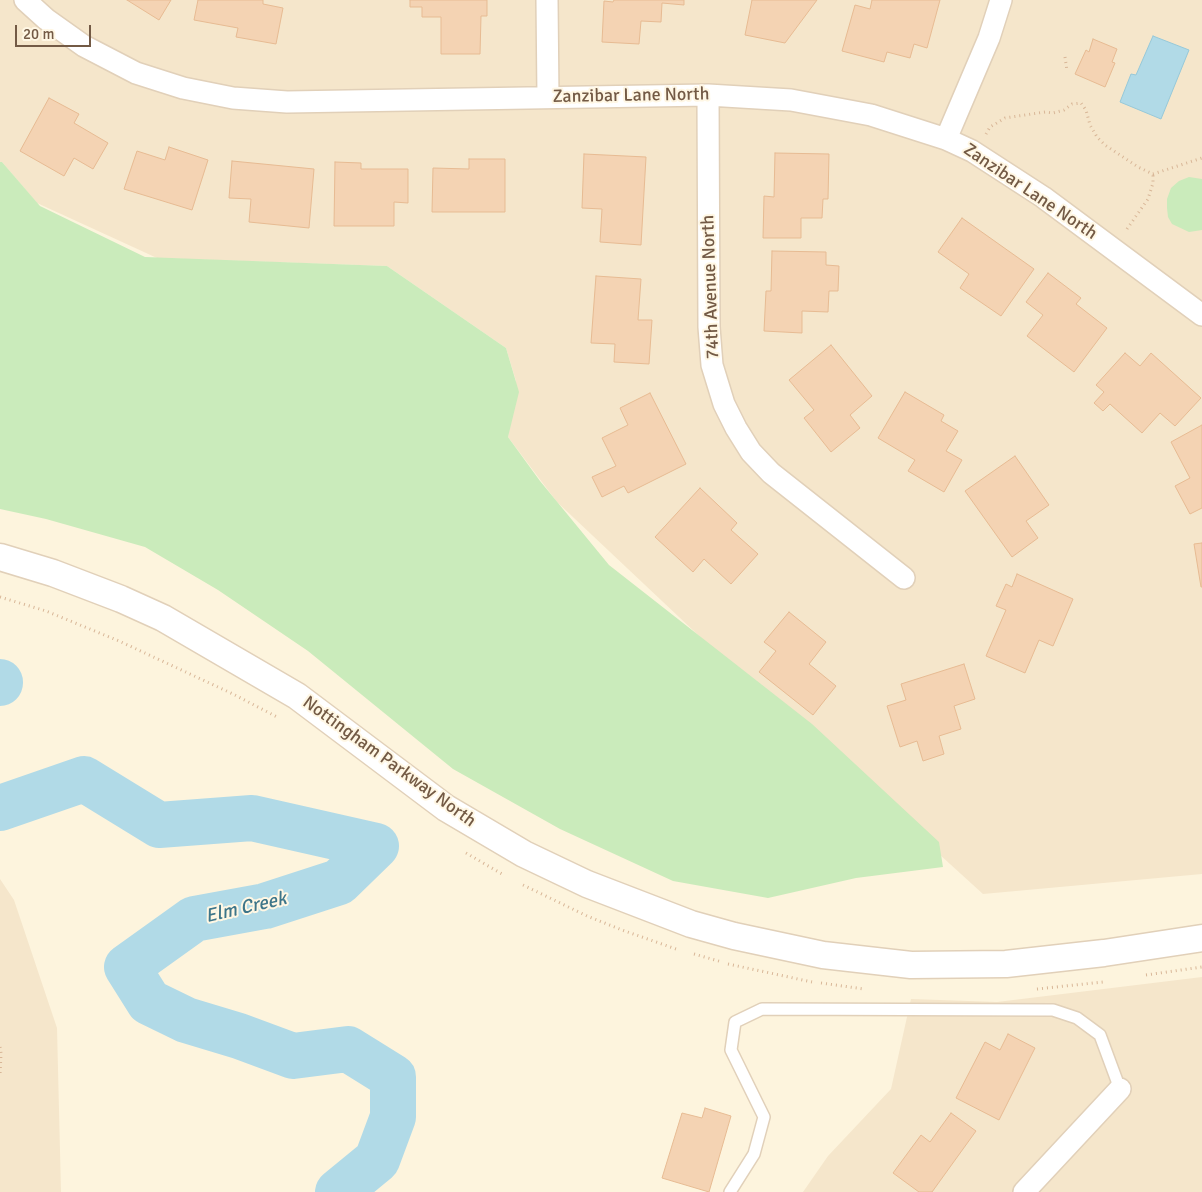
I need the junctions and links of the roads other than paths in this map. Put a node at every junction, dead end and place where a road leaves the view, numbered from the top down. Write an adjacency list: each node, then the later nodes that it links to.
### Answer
1 (25, 0): 5 (street, Zanzibar Lane North)
2 (547, 0): 5 (street)
3 (1001, 0): 6 (street)
4 (708, 95): 5 (street, Zanzibar Lane North); 6 (street, Zanzibar Lane North); 9 (street, 74th Avenue North)
5 (548, 97)
6 (946, 139): 7 (street, Zanzibar Lane North)
7 (1202, 315)
8 (0, 557): 10 (street, Nottingham Parkway North)
9 (904, 578)
10 (1202, 938)
11 (1120, 1089): 12 (lane); 13 (street)
12 (730, 1192)
13 (1024, 1192)

